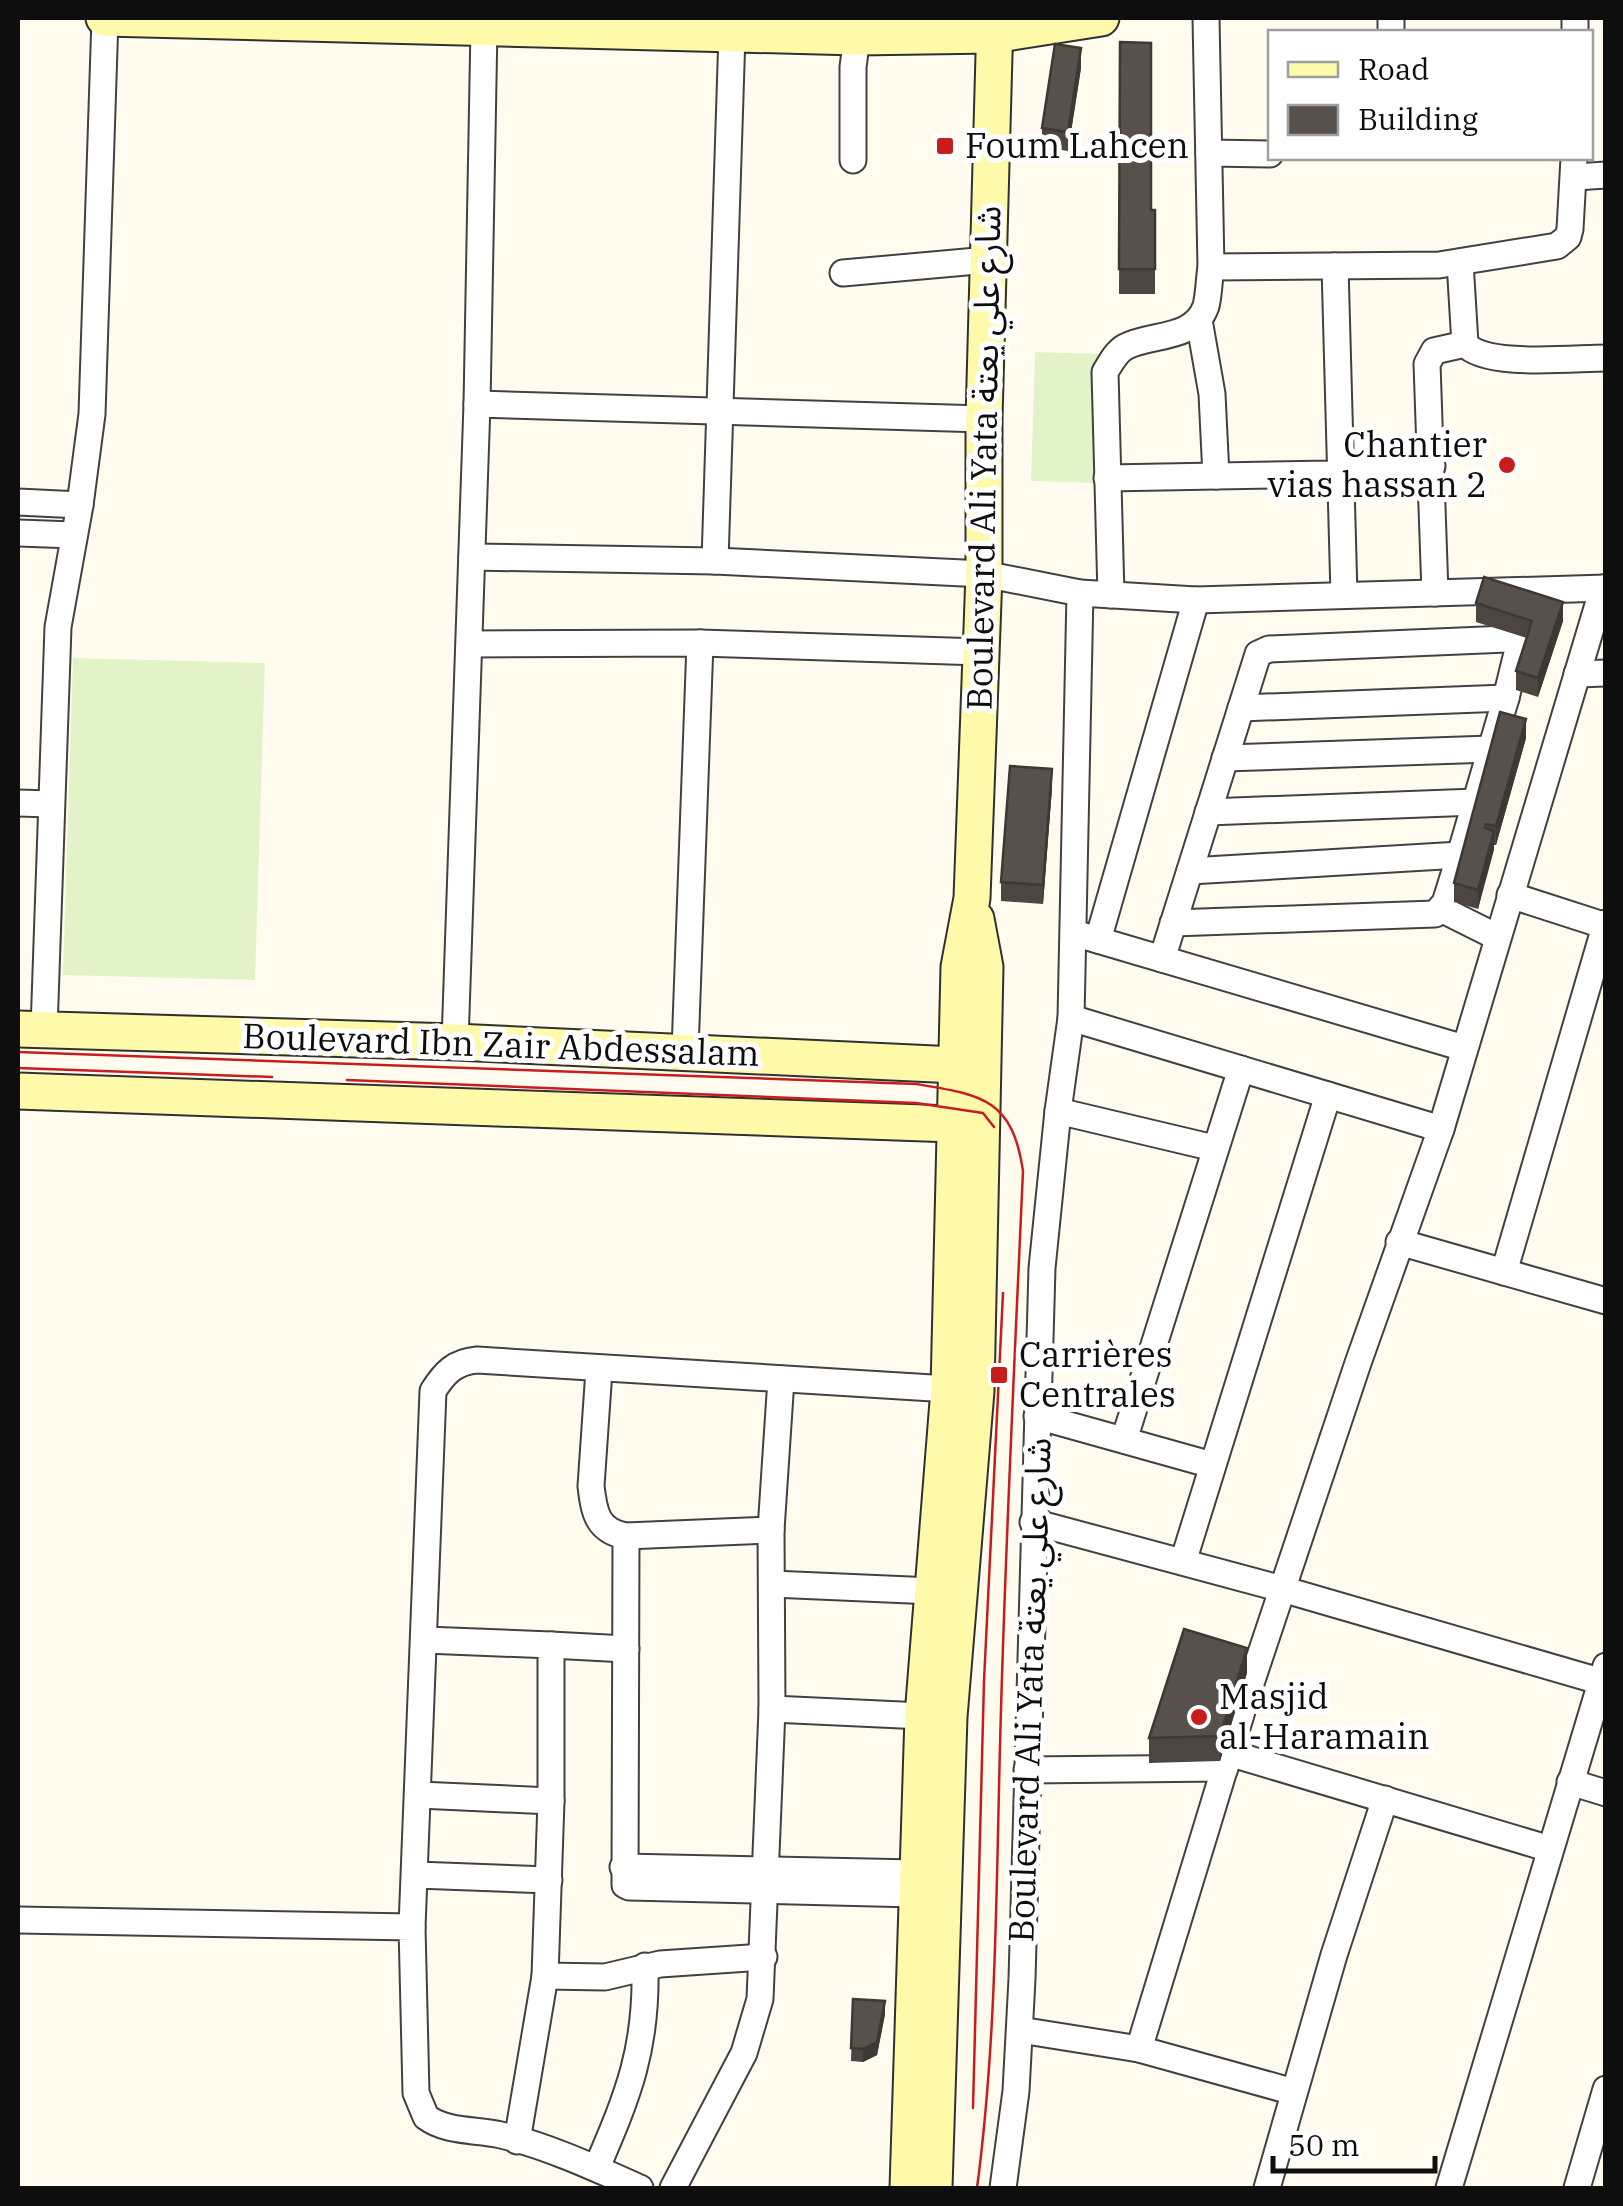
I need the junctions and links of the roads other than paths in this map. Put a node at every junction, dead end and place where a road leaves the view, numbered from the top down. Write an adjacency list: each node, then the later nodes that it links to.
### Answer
1 (104, 18): 5 (main road); 29 (street)
2 (1100, 18): 4 (main road)
3 (1206, 18): 8 (street)
4 (994, 26): 7 (main road); 13 (main road, Boulevard Ali Yata شارع علي يعتة)
5 (484, 27): 6 (main road); 21 (street)
6 (732, 34): 7 (main road); 22 (street)
7 (857, 37): 10 (street)
8 (1208, 153): 9 (street); 16 (street)
9 (1268, 154)
10 (853, 160)
11 (1574, 167): 12 (street); 14 (street)
12 (1606, 175)
13 (988, 260): 17 (street); 23 (main road, Boulevard Ali Yata شارع علي يعتة)
14 (1460, 262): 15 (street); 19 (street)
15 (1335, 266): 16 (street); 25 (street)
16 (1211, 267): 18 (street)
17 (843, 273)
18 (1199, 320): 26 (street); 27 (street)
19 (1464, 344): 20 (street); 24 (street)
20 (1606, 358)
21 (477, 404): 22 (street); 32 (street)
22 (721, 413): 23 (street); 33 (street)
23 (984, 418): 34 (main road, Boulevard Ali Yata شارع علي يعتة)
24 (1432, 466): 25 (street); 37 (street)
25 (1340, 474): 26 (street); 39 (street)
26 (1216, 476): 27 (street)
27 (1107, 478): 38 (street)
28 (18, 502): 29 (street)
29 (80, 505): 31 (street)
30 (18, 533): 31 (street)
31 (74, 535): 52 (street)
32 (472, 557): 33 (street); 42 (street)
33 (715, 561): 34 (street)
34 (984, 574): 36 (street); 43 (main road, Boulevard Ali Yata شارع علي يعتة)
35 (1604, 588): 37 (street); 45 (street)
36 (1080, 593): 38 (street); 60 (street, Boulevard Ali Yata شارع علي يعتة)
37 (1435, 593): 39 (street)
38 (1111, 594): 40 (street)
39 (1344, 595): 40 (street)
40 (1196, 600): 60 (street)
41 (700, 642): 42 (street); 43 (street); 67 (street)
42 (470, 644): 65 (street)
43 (981, 652): 68 (main road, Boulevard Ali Yata شارع علي يعتة)
44 (1606, 673): 45 (street)
45 (1577, 674): 56 (street)
46 (1506, 698): 47 (street); 47 (street); 48 (street)
47 (1241, 708): 49 (street)
48 (1491, 748): 49 (street); 50 (street)
49 (1225, 758): 53 (street)
50 (1476, 802): 53 (street); 54 (street)
51 (18, 803): 52 (street)
52 (51, 804): 64 (street)
53 (1208, 812): 55 (street)
54 (1460, 856): 55 (street); 57 (street)
55 (1190, 871): 58 (street)
56 (1510, 895): 59 (street); 61 (street)
57 (1441, 909): 58 (street); 61 (street)
58 (1174, 923): 62 (street)
59 (1605, 925): 77 (street)
60 (1086, 937): 62 (street); 63 (street, Boulevard Ali Yata شارع علي يعتة)
61 (1497, 937): 66 (street)
62 (1162, 959): 66 (street)
63 (1071, 1018): 69 (street); 72 (street, Boulevard Ali Yata شارع علي يعتة)
64 (31, 1030): 65 (main road, Boulevard Ibn Zair Abdessalam)
65 (455, 1042): 67 (main road, Boulevard Ibn Zair Abdessalam)
66 (1464, 1048): 74 (street)
67 (684, 1051): 68 (main road, Boulevard Ibn Zair Abdessalam)
68 (971, 1066): 73 (main road, Boulevard Ali Yata شارع علي يعتة)
69 (1241, 1069): 71 (street); 75 (street)
70 (18, 1091): 73 (main road, Boulevard Ibn Zair Abdessalam)
71 (1328, 1095): 74 (street); 84 (street)
72 (1058, 1111): 75 (street); 82 (street, Boulevard Ali Yata شارع علي يعتة)
73 (970, 1124): 81 (main road, Boulevard Ali Yata شارع علي يعتة); 124 (main road, Boulevard Ali Yata شارع علي يعتة)
74 (1441, 1129): 76 (street)
75 (1214, 1148): 83 (street)
76 (1400, 1242): 77 (street); 90 (street)
77 (1504, 1272): 78 (street)
78 (1606, 1301)
79 (599, 1370): 80 (street); 87 (street); 92 (street)
80 (780, 1380): 81 (street); 86 (street)
81 (949, 1389): 91 (main road, Boulevard Ali Yata شارع علي يعتة)
82 (1038, 1416): 83 (street); 85 (street, Boulevard Ali Yata شارع علي يعتة)
83 (1124, 1440): 84 (street)
84 (1212, 1464): 88 (street)
85 (1033, 1522): 88 (street); 99 (street, Boulevard Ali Yata شارع علي يعتة)
86 (771, 1530): 87 (street); 89 (street)
87 (626, 1536): 94 (street)
88 (1183, 1562): 90 (street)
89 (772, 1584): 91 (street); 96 (street)
90 (1282, 1589): 95 (street); 98 (street)
91 (932, 1592): 97 (main road, Boulevard Ali Yata شارع علي يعتة)
92 (425, 1640): 93 (street); 102 (street)
93 (552, 1645): 94 (street); 104 (street)
94 (626, 1649): 108 (street)
95 (1604, 1677): 100 (street)
96 (772, 1709): 97 (street); 108 (street)
97 (923, 1716): 109 (main road, Boulevard Ali Yata شارع علي يعتة)
98 (1227, 1761): 99 (street); 103 (street); 116 (street)
99 (1027, 1770): 115 (street, Boulevard Ali Yata شارع علي يعتة)
100 (1570, 1782): 101 (street); 105 (street)
101 (1606, 1793)
102 (420, 1795): 104 (street); 106 (street)
103 (1385, 1799): 105 (street); 118 (street)
104 (551, 1801): 107 (street)
105 (1550, 1850): 127 (street)
106 (416, 1874): 107 (street); 111 (street)
107 (549, 1880): 114 (street)
108 (766, 1880): 109 (street); 112 (street)
109 (916, 1883): 123 (main road, Boulevard Ali Yata شارع علي يعتة)
110 (18, 1920): 111 (street)
111 (412, 1927): 119 (street)
112 (764, 1958): 113 (street); 122 (street)
113 (645, 1966): 114 (street); 120 (street)
114 (546, 1976): 119 (street)
115 (1020, 2030): 116 (street); 125 (street, Boulevard Ali Yata شارع علي يعتة)
116 (1138, 2048): 118 (street)
117 (1606, 2089): 128 (street)
118 (1294, 2092): 126 (street)
119 (517, 2141): 120 (street)
120 (596, 2167): 121 (street)
121 (640, 2188)
122 (673, 2188)
123 (908, 2188)
124 (934, 2188)
125 (1003, 2188)
126 (1266, 2188)
127 (1449, 2188)
128 (1577, 2188)

